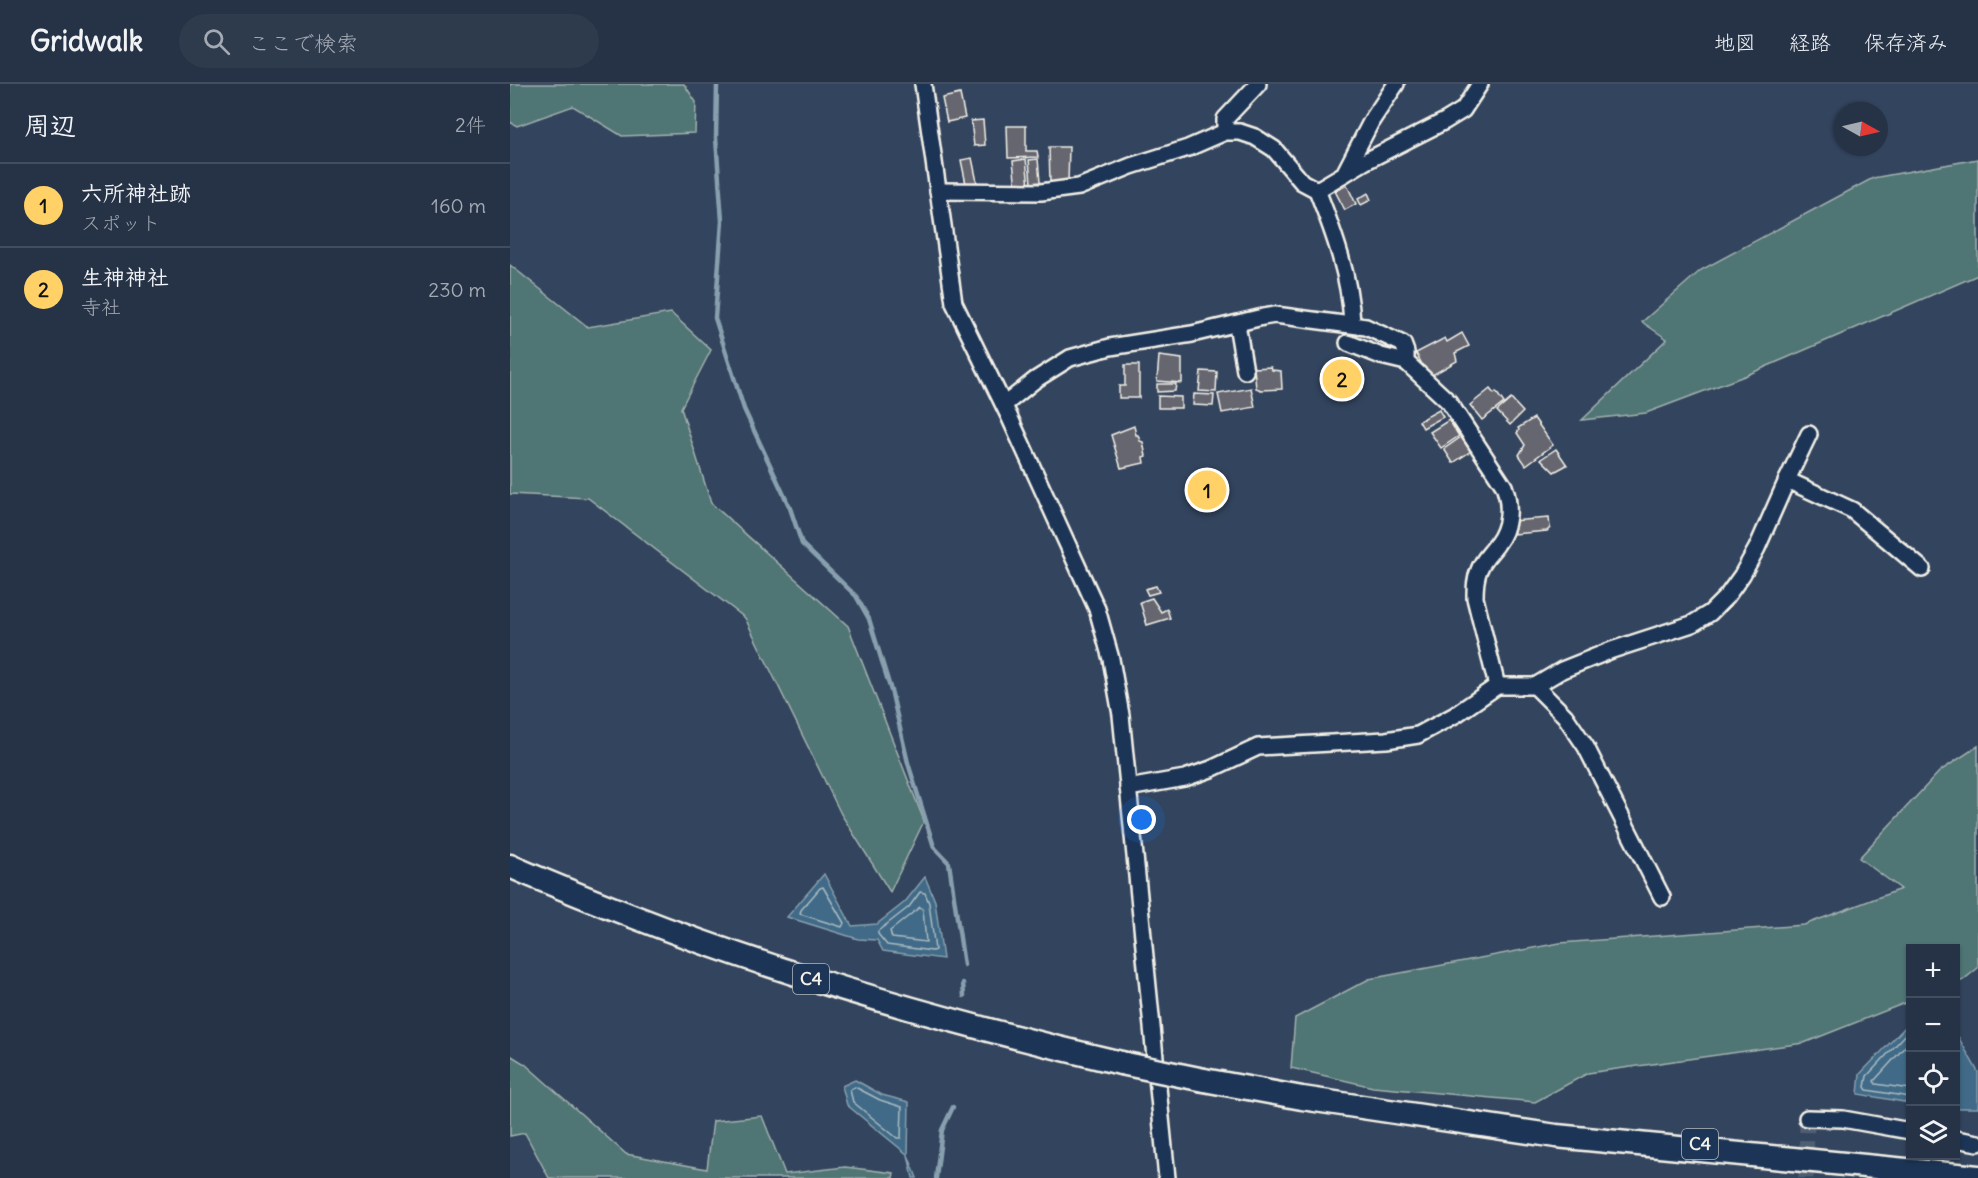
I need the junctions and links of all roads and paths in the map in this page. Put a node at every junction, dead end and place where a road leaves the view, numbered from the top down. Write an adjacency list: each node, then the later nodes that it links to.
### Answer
1 (923, 84): 8 (street)
2 (1258, 84): 5 (street)
3 (1396, 84): 6 (street)
4 (1480, 84): 6 (street)
5 (1225, 132): 7 (street); 8 (street)
6 (1344, 174): 7 (street)
7 (1317, 190): 9 (street)
8 (938, 191): 14 (street)
9 (1352, 323): 10 (street); 12 (street)
10 (1237, 324): 13 (street); 14 (street)
11 (1348, 343): 12 (street)
12 (1406, 362): 18 (street)
13 (1245, 371)
14 (1004, 405): 20 (street)
15 (1809, 434): 16 (street)
16 (1786, 480): 17 (street); 19 (street)
17 (1922, 569)
18 (1497, 686): 19 (street); 20 (street)
19 (1535, 686): 22 (street)
20 (1128, 788): 31 (street)
21 (510, 866): 23 (highway, C4, bridge)
22 (1662, 897)
23 (1423, 1117): 26 (highway, C4); 29 (highway, C4)
24 (1807, 1118): 25 (street)
25 (1906, 1130)
26 (1556, 1136): 30 (highway, C4); 32 (highway)
27 (1960, 1140): 28 (street)
28 (1978, 1143)
29 (1978, 1168)
30 (1978, 1177)
31 (1167, 1178)
32 (1830, 1178)

